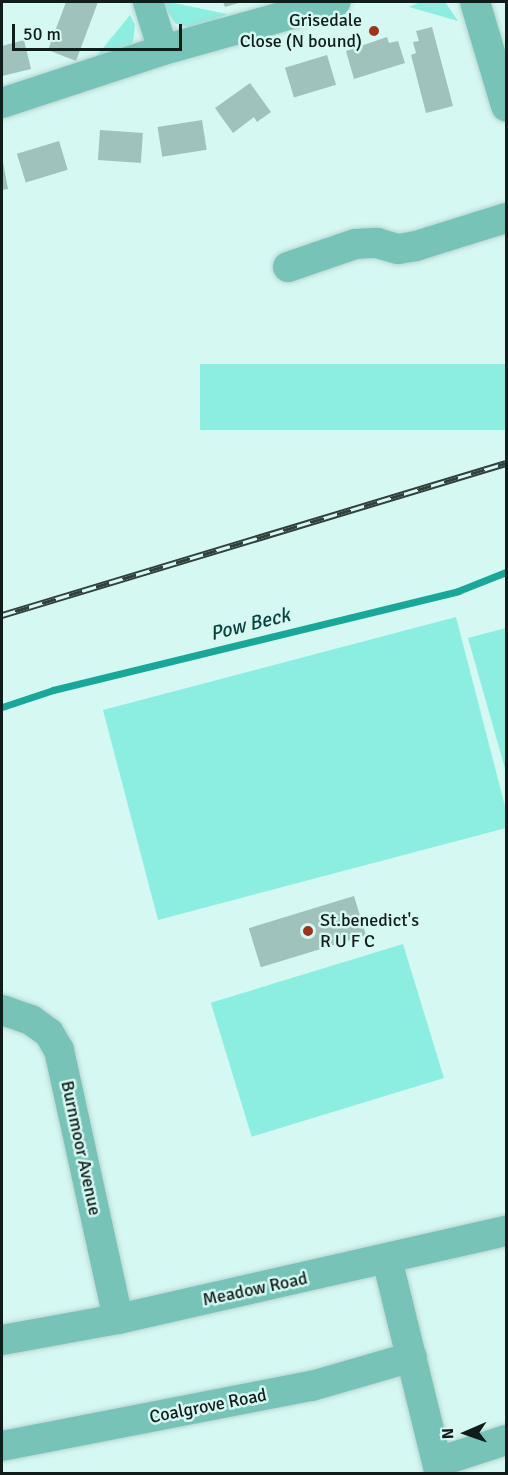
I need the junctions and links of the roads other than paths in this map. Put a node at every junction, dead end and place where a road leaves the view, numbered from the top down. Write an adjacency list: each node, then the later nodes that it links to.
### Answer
1 (148, 2): 4 (street)
2 (335, 2): 4 (street)
3 (474, 2): 6 (street)
4 (163, 50): 5 (street)
5 (2, 103)
6 (507, 106)
7 (507, 218): 8 (street)
8 (288, 267)
9 (2, 1010): 12 (street, Burnmoor Avenue)
10 (507, 1231): 11 (street, Meadow Road)
11 (387, 1259): 12 (street, Meadow Road); 14 (street)
12 (118, 1319): 13 (street, Meadow Road)
13 (2, 1340)
14 (412, 1357): 16 (street, Coalgrove Road); 17 (street)
15 (507, 1440): 17 (street)
16 (2, 1446)
17 (439, 1468)

